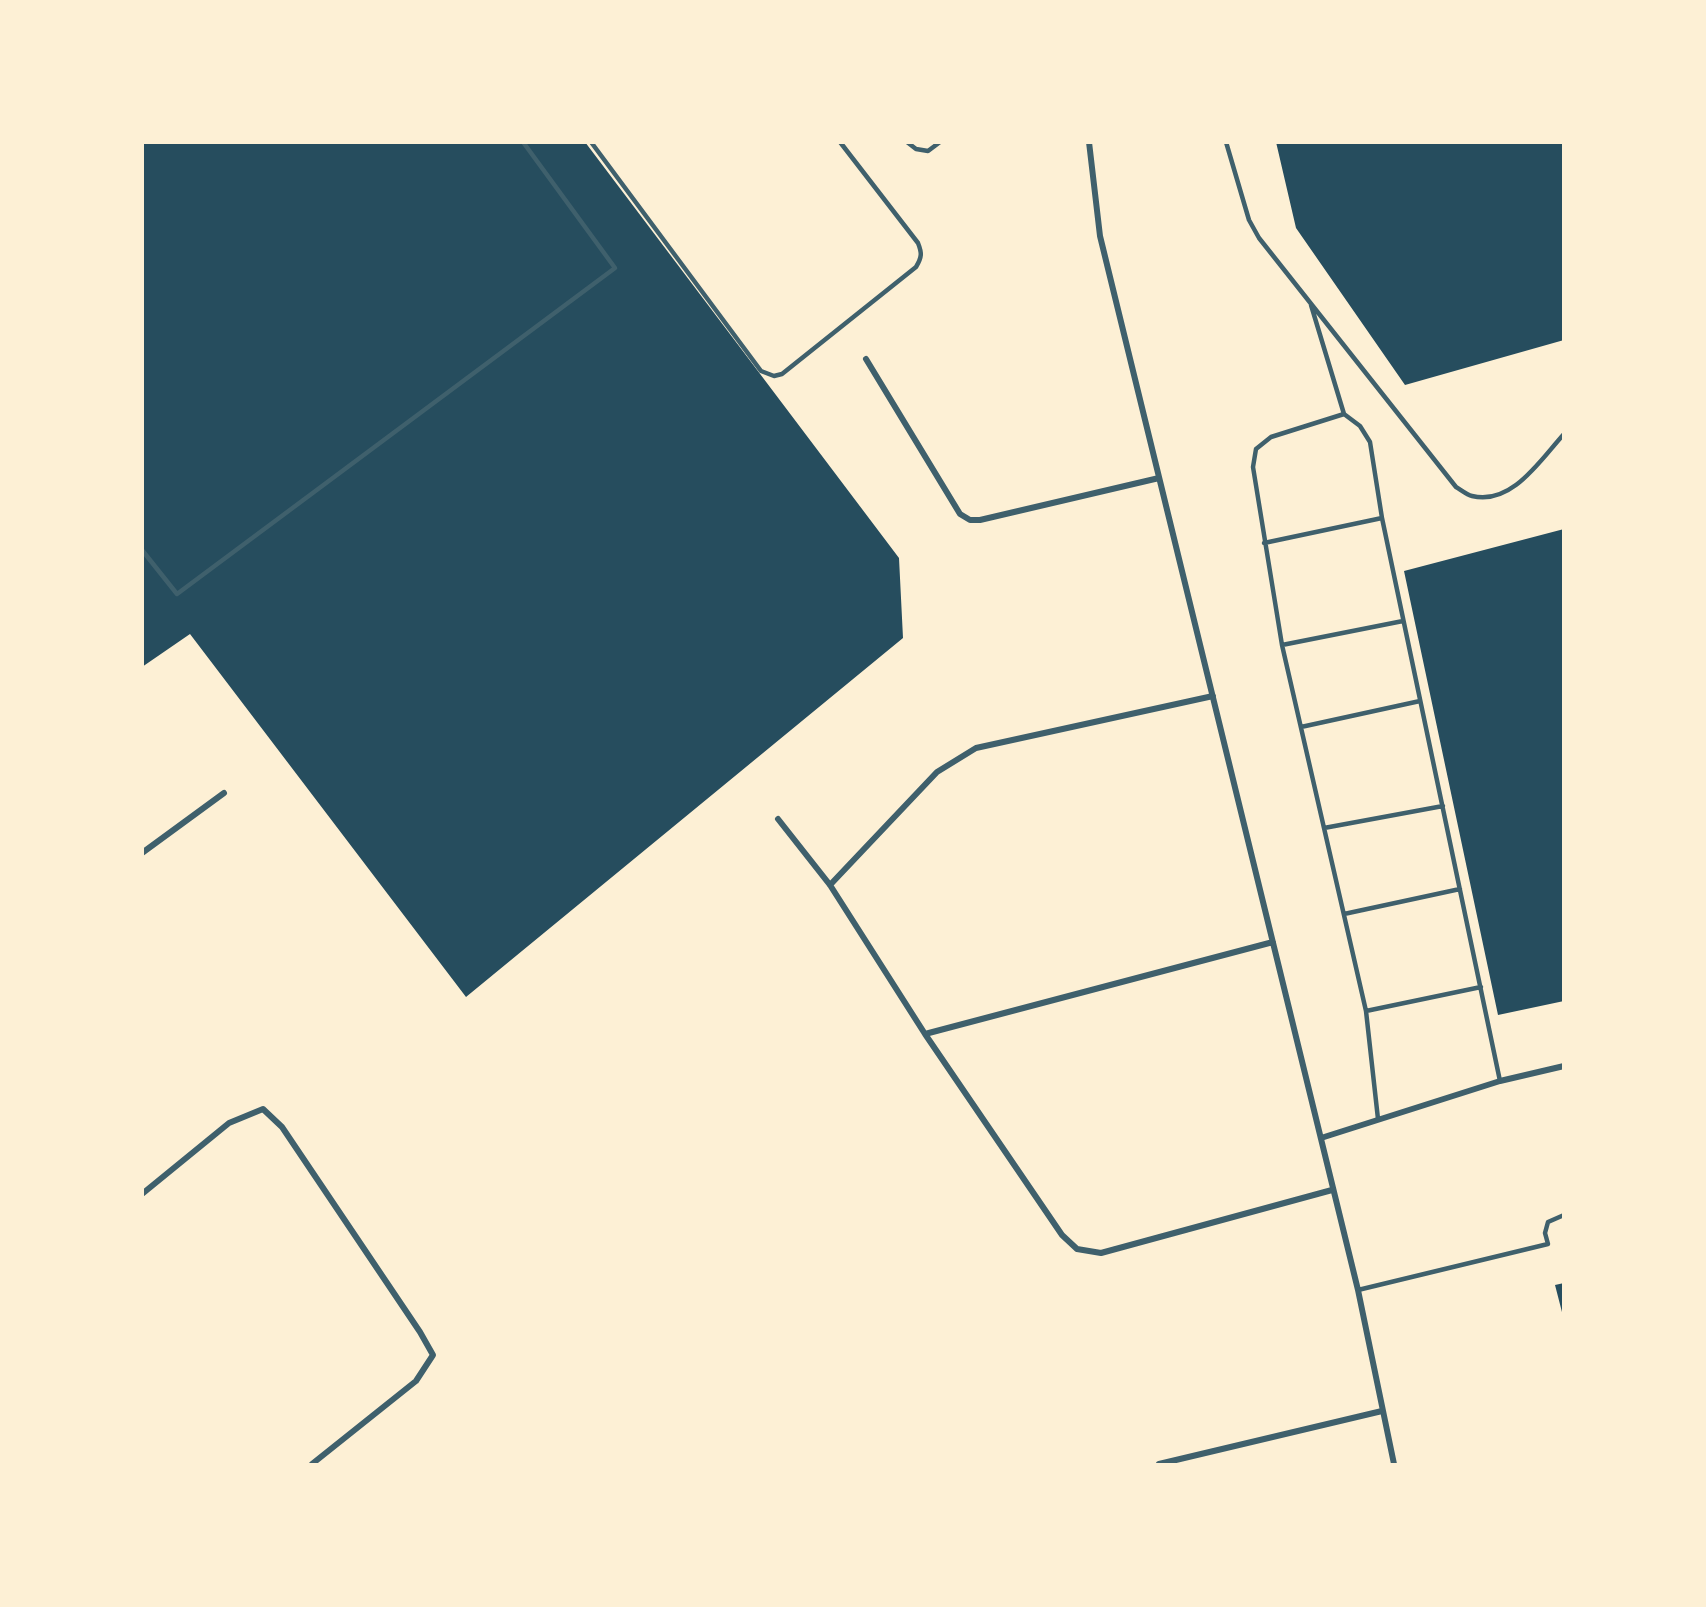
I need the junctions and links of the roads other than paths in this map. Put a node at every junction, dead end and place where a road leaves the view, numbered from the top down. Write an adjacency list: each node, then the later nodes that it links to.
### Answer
1 (523, 142): 15 (lane)
2 (591, 142): 3 (lane)
3 (840, 142)
4 (907, 142): 5 (lane)
5 (940, 142)
6 (1089, 142): 12 (street)
7 (1226, 142): 8 (lane)
8 (1311, 305): 10 (lane); 11 (lane)
9 (867, 359): 12 (street)
10 (1344, 414): 13 (lane); 14 (lane)
11 (1563, 434)
12 (1160, 478): 18 (street)
13 (1382, 519): 14 (lane); 16 (lane)
14 (1264, 543): 17 (lane)
15 (142, 550)
16 (1403, 621): 17 (lane); 19 (lane)
17 (1282, 645): 20 (lane)
18 (1213, 696): 26 (street); 29 (street)
19 (1420, 701): 20 (lane); 22 (lane)
20 (1301, 727): 24 (lane)
21 (224, 793): 25 (street)
22 (1443, 806): 24 (lane); 27 (lane)
23 (778, 819): 26 (street)
24 (1324, 828): 28 (lane)
25 (142, 853)
26 (830, 885): 32 (street)
27 (1460, 889): 28 (lane); 30 (lane)
28 (1344, 914): 31 (lane)
29 (1273, 942): 32 (street); 36 (street)
30 (1480, 987): 31 (lane); 34 (lane)
31 (1366, 1011): 35 (lane)
32 (925, 1034): 37 (street)
33 (1563, 1066): 34 (street)
34 (1500, 1081): 35 (street)
35 (1378, 1119): 36 (street)
36 (1321, 1138): 37 (street)
37 (1332, 1190): 40 (street)
38 (142, 1194): 42 (street)
39 (1563, 1215): 40 (lane)
40 (1358, 1290): 41 (street)
41 (1382, 1411): 43 (street); 44 (street)
42 (312, 1464)
43 (1159, 1464)
44 (1394, 1464)

